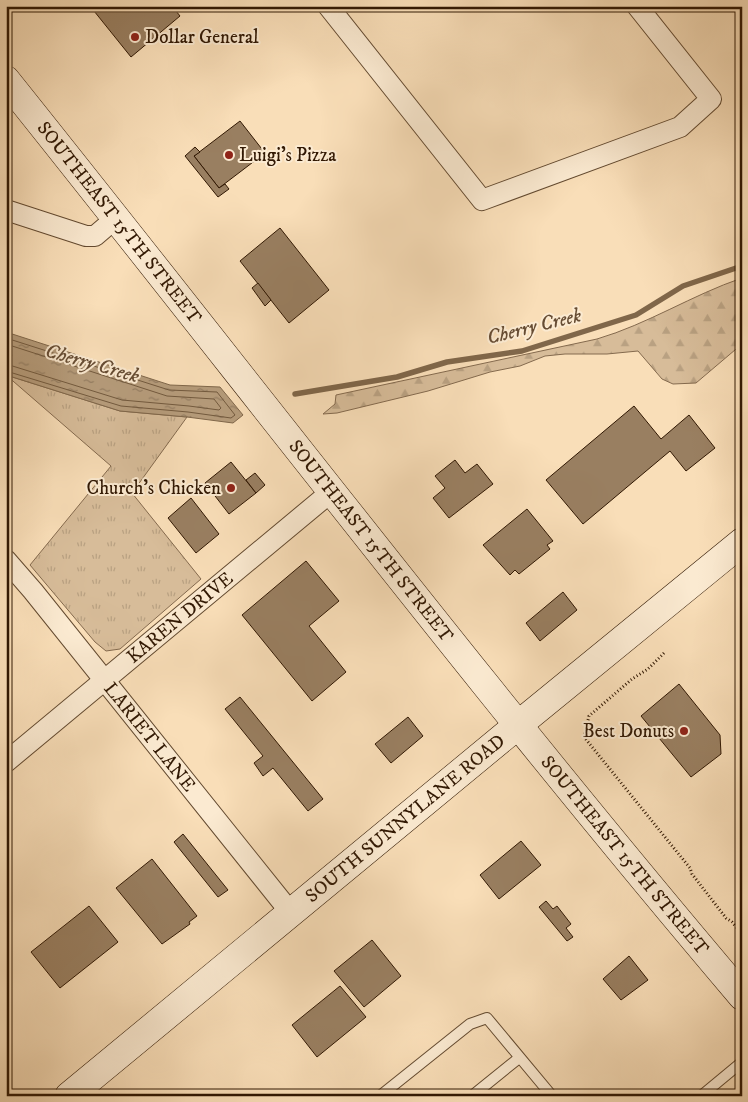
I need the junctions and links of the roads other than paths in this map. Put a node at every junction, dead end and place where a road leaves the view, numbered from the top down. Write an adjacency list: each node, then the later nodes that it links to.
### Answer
1 (328, 6): 2 (street)
2 (637, 6)
3 (6, 80): 5 (main road, SOUTHEAST 15TH STREET)
4 (6, 210): 5 (street)
5 (116, 218): 6 (main road, SOUTHEAST 15TH STREET)
6 (331, 492): 9 (street, KAREN DRIVE); 10 (main road, SOUTHEAST 15TH STREET)
7 (742, 542): 10 (main road, SOUTH SUNNYLANE ROAD)
8 (6, 560): 9 (street, LARIET LANE)
9 (104, 681): 11 (street, KAREN DRIVE); 12 (street, LARIET LANE)
10 (518, 725): 12 (main road, SOUTH SUNNYLANE ROAD); 13 (main road, SOUTHEAST 15TH STREET)
11 (6, 762)
12 (291, 913): 16 (main road, SOUTH SUNNYLANE ROAD)
13 (742, 996)
14 (519, 1058): 17 (lane); 18 (lane); 19 (lane)
15 (742, 1062): 20 (lane)
16 (84, 1091)
17 (380, 1096)
18 (472, 1096)
19 (552, 1096)
20 (701, 1096)

